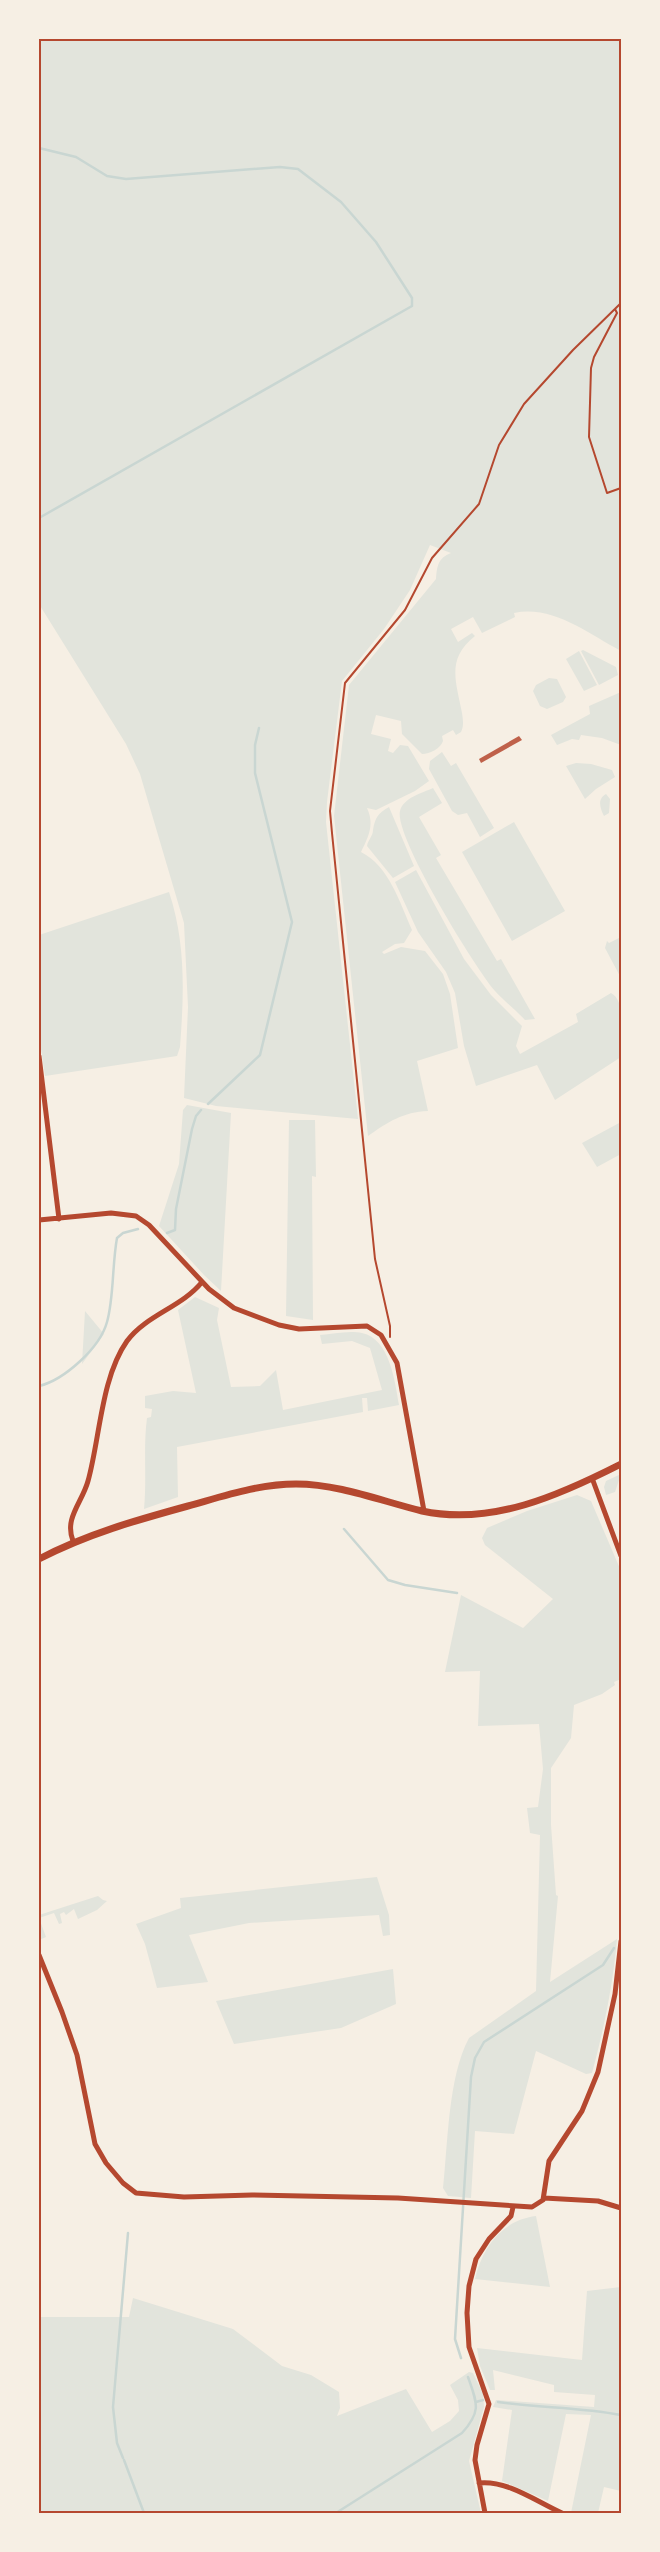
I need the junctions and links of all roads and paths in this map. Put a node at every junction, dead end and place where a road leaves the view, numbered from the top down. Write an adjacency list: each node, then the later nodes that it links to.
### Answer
1 (621, 303): 2 (path)
2 (615, 309): 3 (path); 8 (path)
3 (621, 488)
4 (39, 1056): 5 (street)
5 (60, 1219): 6 (street); 7 (street)
6 (39, 1220)
7 (202, 1282): 8 (street); 12 (street)
8 (389, 1347): 11 (street)
9 (621, 1464): 10 (street)
10 (592, 1478): 11 (street); 13 (street)
11 (424, 1511): 12 (street)
12 (73, 1542): 14 (street)
13 (621, 1556)
14 (39, 1559)
15 (621, 1940): 17 (street)
16 (39, 1955): 18 (street)
17 (544, 2198): 18 (street); 19 (street)
18 (513, 2207): 20 (street)
19 (621, 2208)
20 (479, 2483): 21 (street); 22 (street)
21 (486, 2513)
22 (562, 2513)

